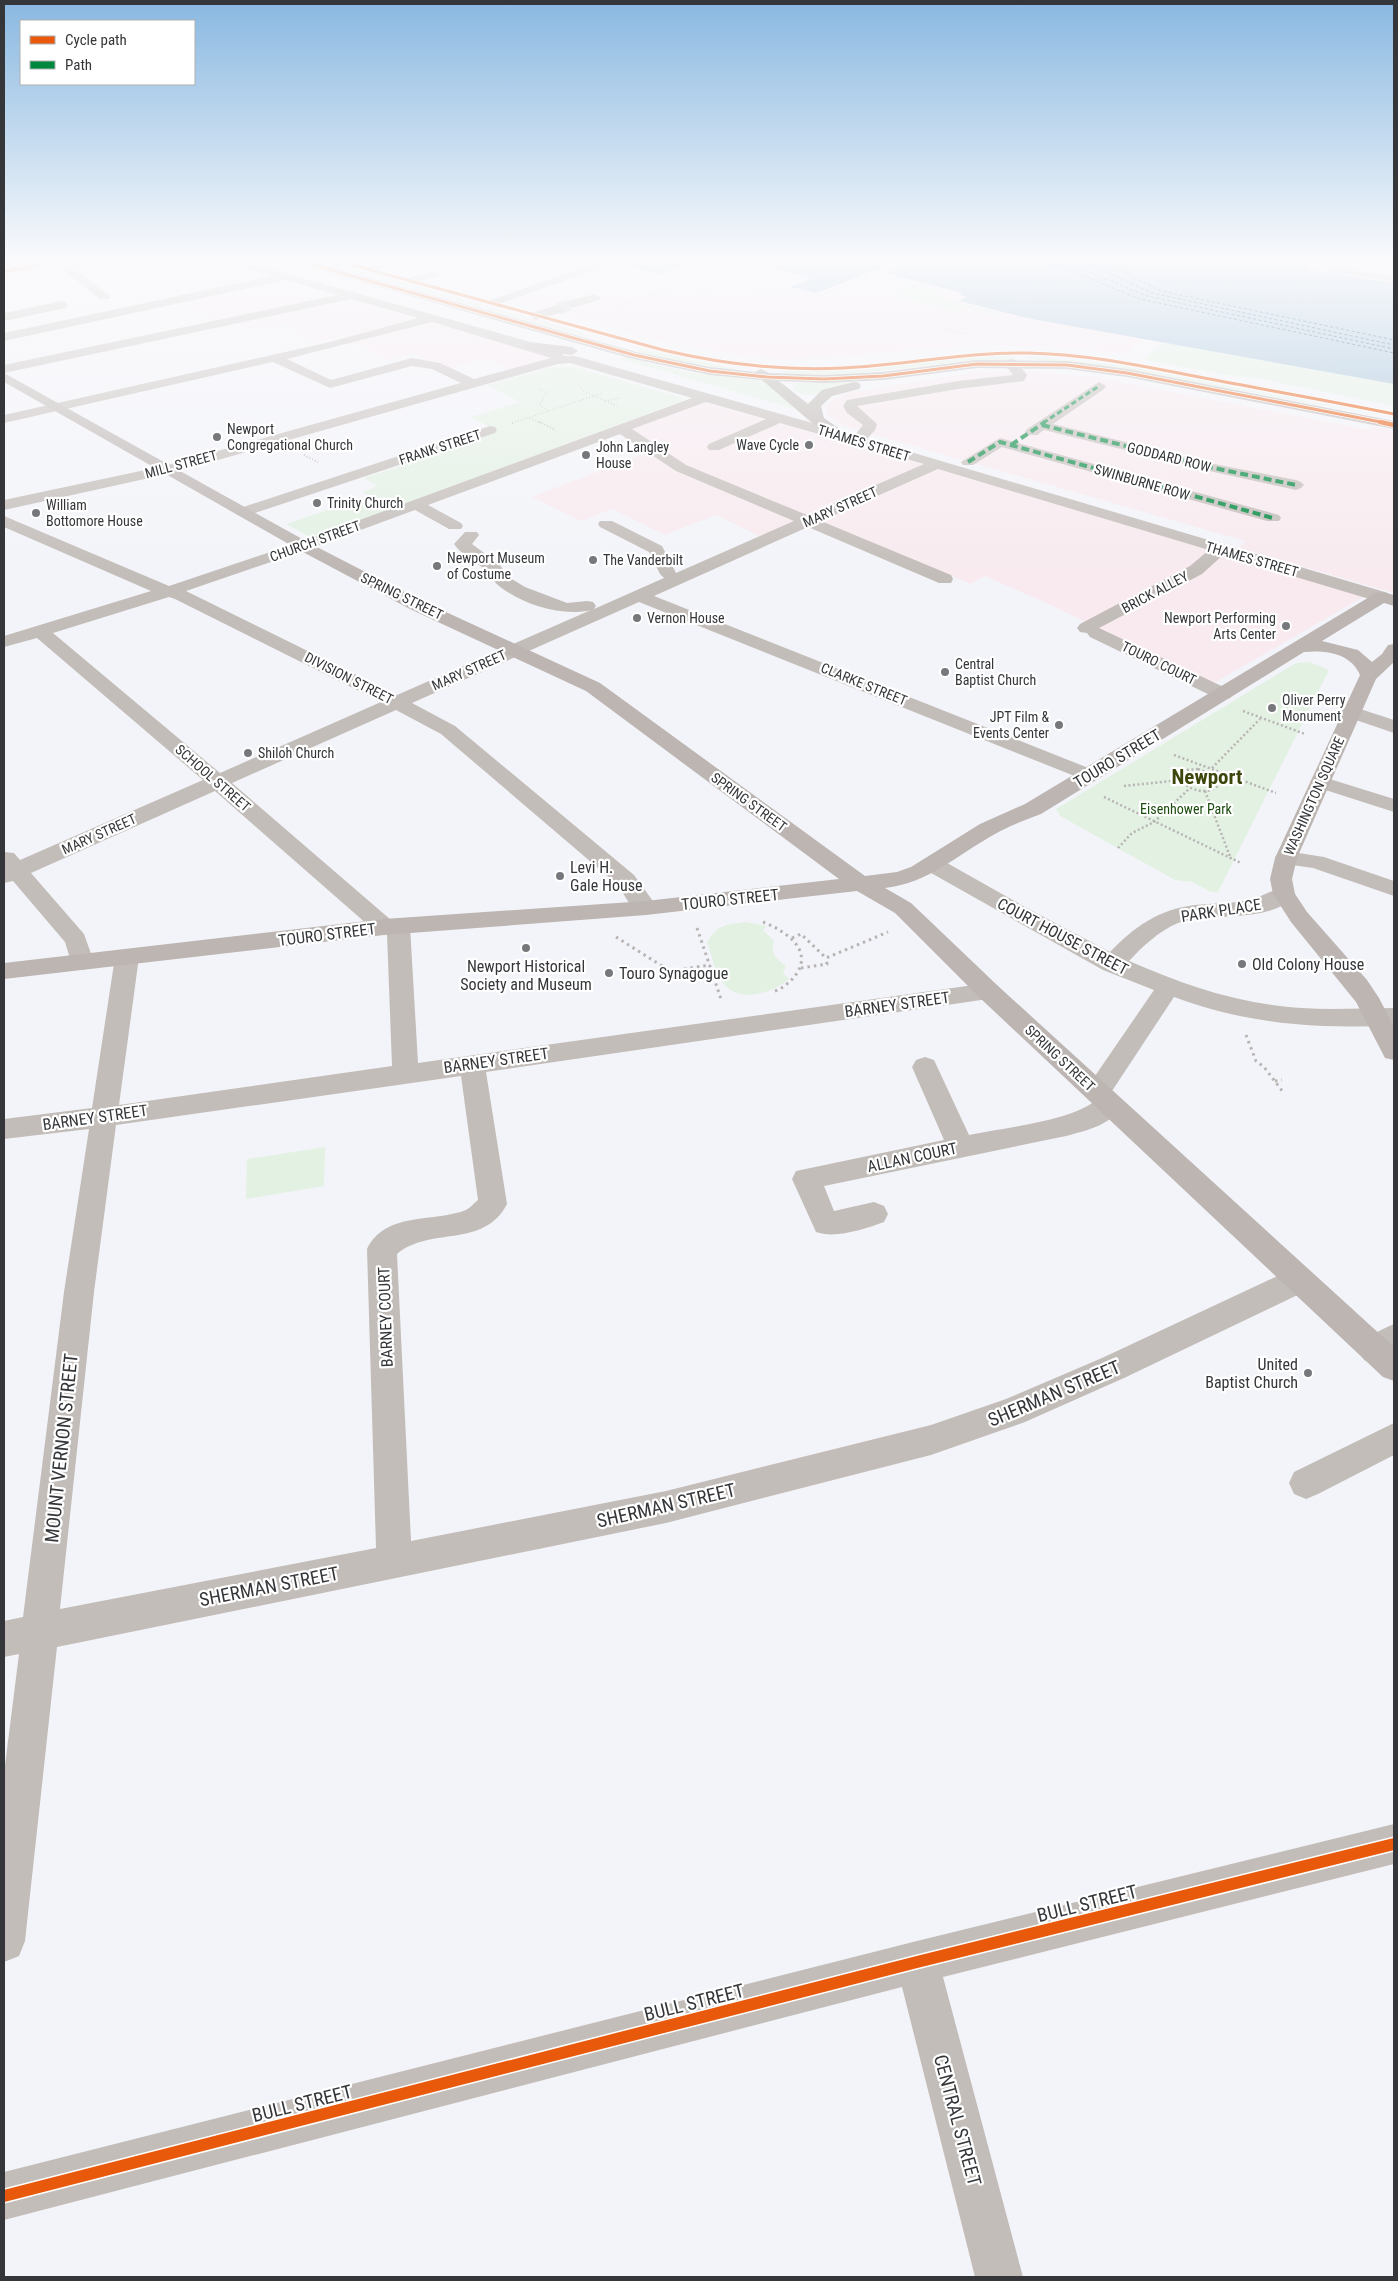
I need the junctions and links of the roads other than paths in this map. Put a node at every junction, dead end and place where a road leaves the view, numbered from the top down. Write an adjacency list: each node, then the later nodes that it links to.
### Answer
1 (30, 364): 17 (street)
2 (246, 364): 23 (street)
3 (288, 364): 4 (street)
4 (403, 364)
5 (426, 364): 20 (street)
6 (539, 364): 20 (street, MILL STREET)
7 (593, 364): 22 (street, THAMES STREET)
8 (671, 364): 19 (main road)
9 (741, 364): 19 (main road)
10 (750, 364): 11 (main road)
11 (865, 364)
12 (978, 364): 16 (main road)
13 (1011, 364): 32 (street)
14 (1032, 364): 28 (main road)
15 (1131, 364): 24 (main road)
16 (966, 365): 19 (main road); 27 (main road)
17 (4, 370)
18 (4, 377): 23 (main road, SPRING STREET)
19 (767, 377): 27 (main road)
20 (472, 383): 37 (street, MILL STREET)
21 (1099, 386): 30 (street)
22 (706, 397): 25 (street, THAMES STREET); 29 (street, CHURCH STREET)
23 (57, 408): 26 (street); 37 (main road, SPRING STREET)
24 (1394, 414)
25 (779, 418): 32 (street, THAMES STREET); 34 (street)
26 (4, 419)
27 (818, 420): 32 (main road)
28 (1394, 425)
29 (630, 426): 39 (street, CHURCH STREET); 44 (street)
30 (1042, 426): 33 (street); 38 (street, GODDARD ROW)
31 (490, 430): 41 (street, FRANK STREET)
32 (851, 439): 36 (street, THAMES STREET)
33 (1011, 445): 35 (street); 42 (street, SWINBURNE ROW)
34 (714, 448)
35 (968, 462)
36 (935, 465): 44 (street, MARY STREET); 49 (street, THAMES STREET)
37 (167, 470): 40 (street, MILL STREET); 41 (main road, SPRING STREET)
38 (1296, 485)
39 (415, 504): 46 (street); 48 (street, CHURCH STREET)
40 (4, 505)
41 (243, 512): 48 (main road, SPRING STREET)
42 (1273, 518)
43 (4, 521): 53 (street, DIVISION STREET)
44 (808, 521): 50 (street, MARY STREET); 52 (street)
45 (606, 524): 50 (street)
46 (455, 526)
47 (471, 535): 57 (street)
48 (303, 546): 53 (street, CHURCH STREET); 62 (main road, SPRING STREET)
49 (1220, 549): 56 (street, THAMES STREET); 58 (street, BRICK ALLEY)
50 (673, 576): 51 (street); 55 (street, MARY STREET)
51 (642, 577)
52 (945, 579)
53 (170, 591): 59 (street, CHURCH STREET); 65 (street, DIVISION STREET)
54 (600, 594): 57 (street)
55 (638, 596): 57 (street, MARY STREET); 68 (street, CLARKE STREET)
56 (1388, 599): 61 (main road, TOURO STREET)
57 (590, 611): 62 (street, MARY STREET)
58 (1090, 630): 64 (street, TOURO COURT)
59 (40, 631): 60 (street, CHURCH STREET); 69 (street, SCHOOL STREET)
60 (4, 642)
61 (1301, 647): 63 (main road); 64 (main road, TOURO STREET)
62 (514, 650): 65 (street, MARY STREET); 75 (main road, SPRING STREET)
63 (1385, 663): 66 (main road, WASHINGTON SQUARE)
64 (1223, 694): 68 (main road, TOURO STREET)
65 (396, 702): 69 (street, MARY STREET); 78 (street, DIVISION STREET)
66 (1352, 712): 67 (street); 70 (main road, WASHINGTON SQUARE)
67 (1394, 727)
68 (1088, 775): 73 (main road, TOURO STREET)
69 (218, 781): 74 (street, MARY STREET); 79 (street, SCHOOL STREET)
70 (1320, 782): 71 (street); 72 (main road, WASHINGTON SQUARE)
71 (1394, 806)
72 (1286, 858): 76 (street); 77 (main road, WASHINGTON SQUARE)
73 (932, 864): 75 (main road, TOURO STREET); 82 (street, COURT HOUSE STREET)
74 (8, 867): 81 (street)
75 (861, 884): 78 (main road, TOURO STREET); 85 (main road, SPRING STREET)
76 (1394, 889)
77 (1284, 894): 82 (street, PARK PLACE); 86 (main road, WASHINGTON SQUARE)
78 (646, 908): 79 (main road, TOURO STREET)
79 (391, 927): 80 (main road, TOURO STREET); 90 (street)
80 (126, 957): 81 (main road, TOURO STREET); 92 (street, MOUNT VERNON STREET)
81 (82, 962): 83 (main road, TOURO STREET)
82 (1112, 964): 84 (street, COURT HOUSE STREET)
83 (4, 971)
84 (1169, 986): 86 (street, COURT HOUSE STREET); 91 (street)
85 (988, 991): 88 (street, BARNEY STREET); 91 (main road, SPRING STREET)
86 (1386, 1017): 87 (main road, WASHINGTON SQUARE)
87 (1394, 1051)
88 (472, 1063): 90 (street, BARNEY STREET); 100 (street, BARNEY COURT)
89 (925, 1067): 94 (street)
90 (405, 1073): 92 (street, BARNEY STREET)
91 (1103, 1098): 94 (street, ALLAN COURT); 96 (main road, SPRING STREET)
92 (103, 1117): 93 (street, BARNEY STREET); 101 (street, MOUNT VERNON STREET)
93 (4, 1129)
94 (961, 1148): 95 (street, ALLAN COURT)
95 (874, 1214)
96 (1299, 1280): 97 (main road, SPRING STREET); 100 (street, SHERMAN STREET)
97 (1388, 1352)
98 (1394, 1438): 99 (street)
99 (1306, 1483)
100 (394, 1562): 101 (street, SHERMAN STREET)
101 (22, 1635): 103 (street, MOUNT VERNON STREET)
102 (1394, 1844): 104 (street, BULL STREET)
103 (4, 1941)
104 (917, 1962): 105 (street, BULL STREET); 106 (street, CENTRAL STREET)
105 (4, 2196)
106 (999, 2277)

